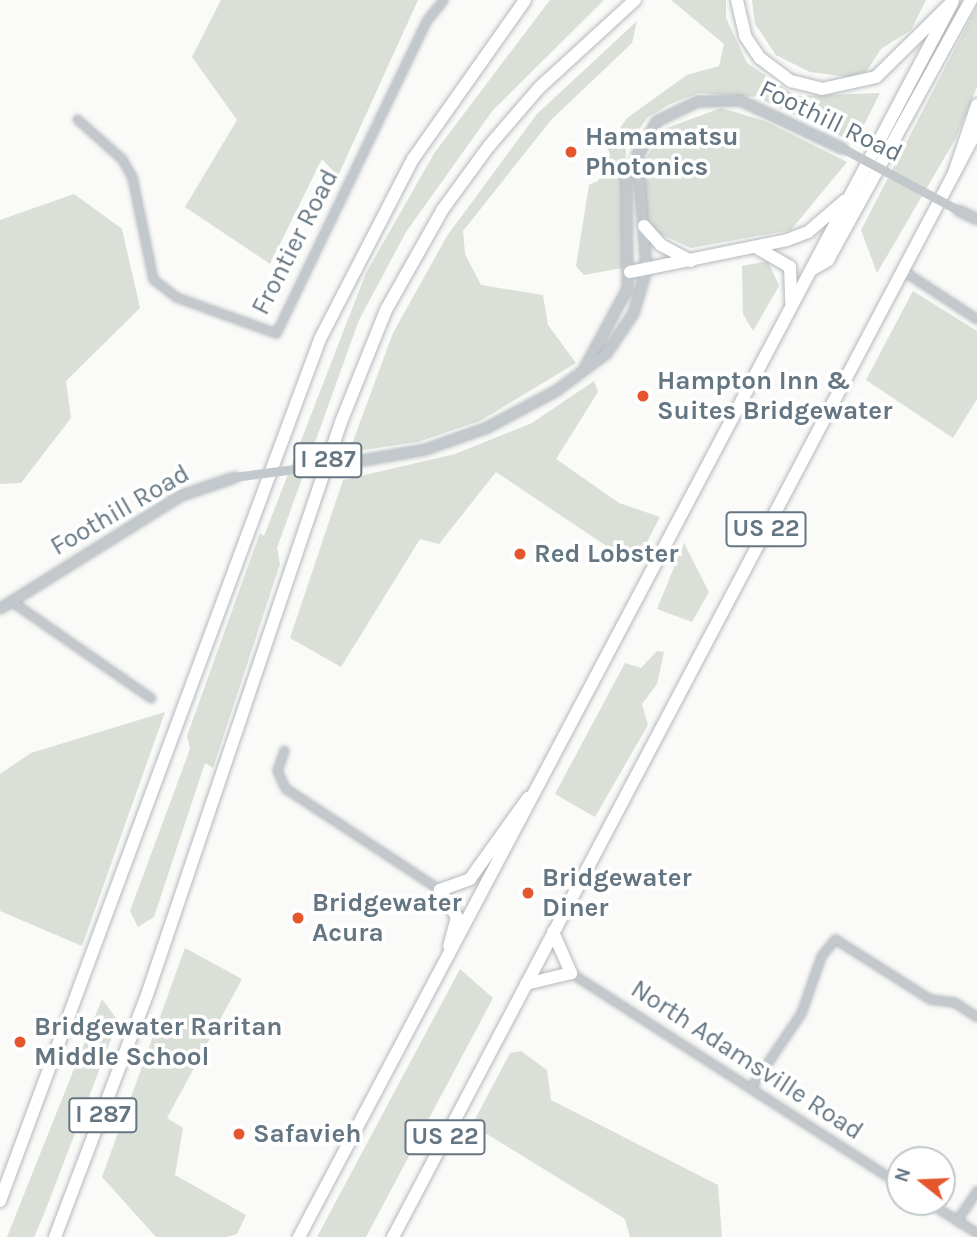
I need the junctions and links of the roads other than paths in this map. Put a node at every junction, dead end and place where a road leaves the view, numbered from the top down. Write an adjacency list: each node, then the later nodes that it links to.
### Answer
1 (443, 0): 8 (street, Frontier Road)
2 (525, 0): 38 (highway, I 287)
3 (635, 0): 42 (highway, I 287)
4 (737, 0): 6 (highway)
5 (971, 0): 18 (highway)
6 (954, 1): 12 (highway, US 22)
7 (977, 105): 11 (highway)
8 (77, 119)
9 (977, 130): 11 (highway, US 22)
10 (637, 151): 13 (street, Foothill Road, bridge); 14 (street, Foothill Road); 20 (street, Foothill Road)
11 (954, 173): 19 (highway, US 22)
12 (851, 194): 15 (highway); 18 (highway, US 22)
13 (977, 219)
14 (644, 226): 16 (highway); 17 (street, Foothill Road)
15 (755, 249): 16 (highway); 21 (highway)
16 (691, 261): 17 (highway)
17 (646, 269): 20 (highway); 23 (street, Foothill Road)
18 (811, 270): 21 (highway, US 22)
19 (902, 270): 22 (street); 30 (highway, US 22)
20 (630, 272): 23 (street, Foothill Road)
21 (787, 316): 28 (highway, US 22)
22 (977, 319)
23 (584, 368): 24 (street, Foothill Road, bridge)
24 (11, 601): 25 (street, Foothill Road); 26 (street)
25 (0, 608)
26 (151, 698)
27 (284, 750): 29 (street)
28 (549, 772): 29 (highway); 33 (highway, US 22)
29 (440, 890): 33 (highway)
30 (553, 932): 31 (highway); 32 (highway, US 22)
31 (571, 973): 32 (highway); 35 (street, North Adamsville Road)
32 (526, 984): 44 (highway, US 22)
33 (434, 987): 43 (highway, US 22)
34 (977, 1017): 35 (street)
35 (751, 1087): 36 (street, North Adamsville Road)
36 (886, 1175)
37 (977, 1190): 40 (street)
38 (0, 1201)
39 (951, 1216): 40 (street)
40 (957, 1220): 41 (street)
41 (977, 1234)
42 (55, 1237)
43 (299, 1237)
44 (393, 1237)

